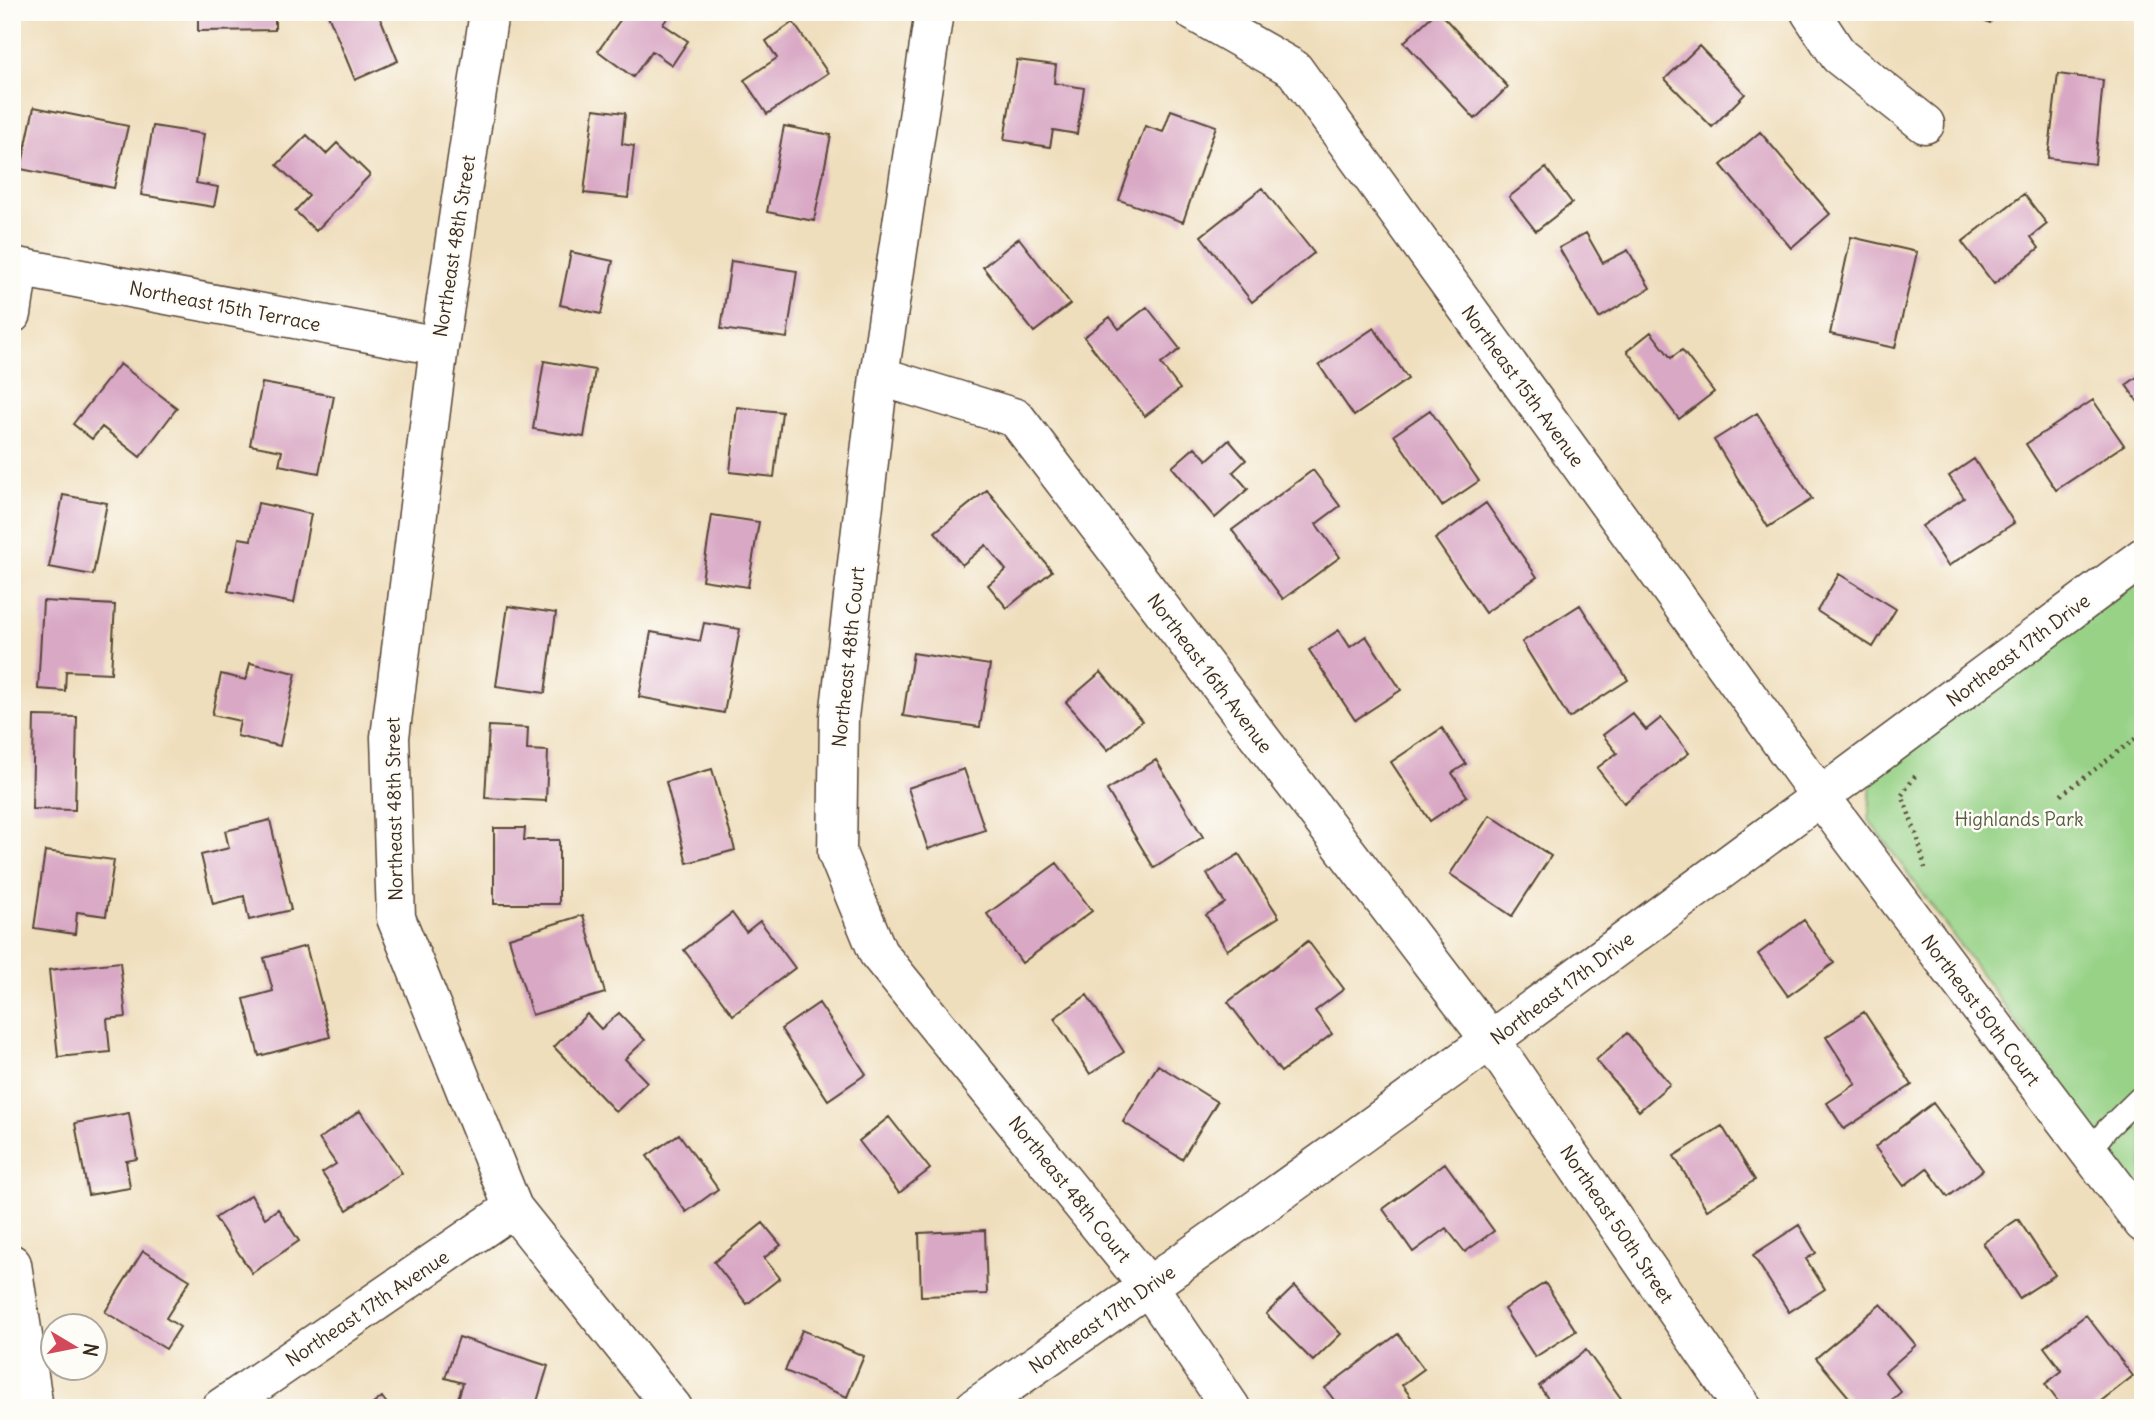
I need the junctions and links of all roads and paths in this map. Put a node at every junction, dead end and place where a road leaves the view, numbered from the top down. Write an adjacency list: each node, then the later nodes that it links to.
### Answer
1 (489, 12): 8 (street, Northeast 48th Street)
2 (934, 12): 9 (street, Northeast 48th Court)
3 (1194, 12): 14 (street, Northeast 15th Avenue)
4 (1810, 12): 5 (street)
5 (1925, 124)
6 (15, 267): 7 (street); 8 (street, Northeast 15th Terrace)
7 (12, 314)
8 (439, 346): 19 (street, Northeast 48th Street)
9 (879, 376): 16 (street, Northeast 16th Avenue); 22 (street, Northeast 48th Court)
10 (2143, 557): 14 (street, Northeast 17th Drive)
11 (2143, 733): 13 (path)
12 (1919, 770): 15 (path)
13 (2061, 795)
14 (1820, 796): 16 (street, Northeast 17th Drive); 18 (street, Northeast 50th Court)
15 (1926, 873)
16 (1491, 1041): 22 (street, Northeast 17th Drive); 28 (street, Northeast 50th Street)
17 (2143, 1094): 18 (lane)
18 (2090, 1153): 20 (street, Northeast 50th Court)
19 (513, 1208): 24 (street, Northeast 17th Avenue); 25 (street, Northeast 48th Street)
20 (2143, 1223)
21 (12, 1264): 23 (street)
22 (1149, 1287): 26 (street, Northeast 17th Drive); 27 (street, Northeast 48th Court)
23 (33, 1408)
24 (221, 1408)
25 (673, 1408)
26 (974, 1408)
27 (1231, 1408)
28 (1743, 1408)

